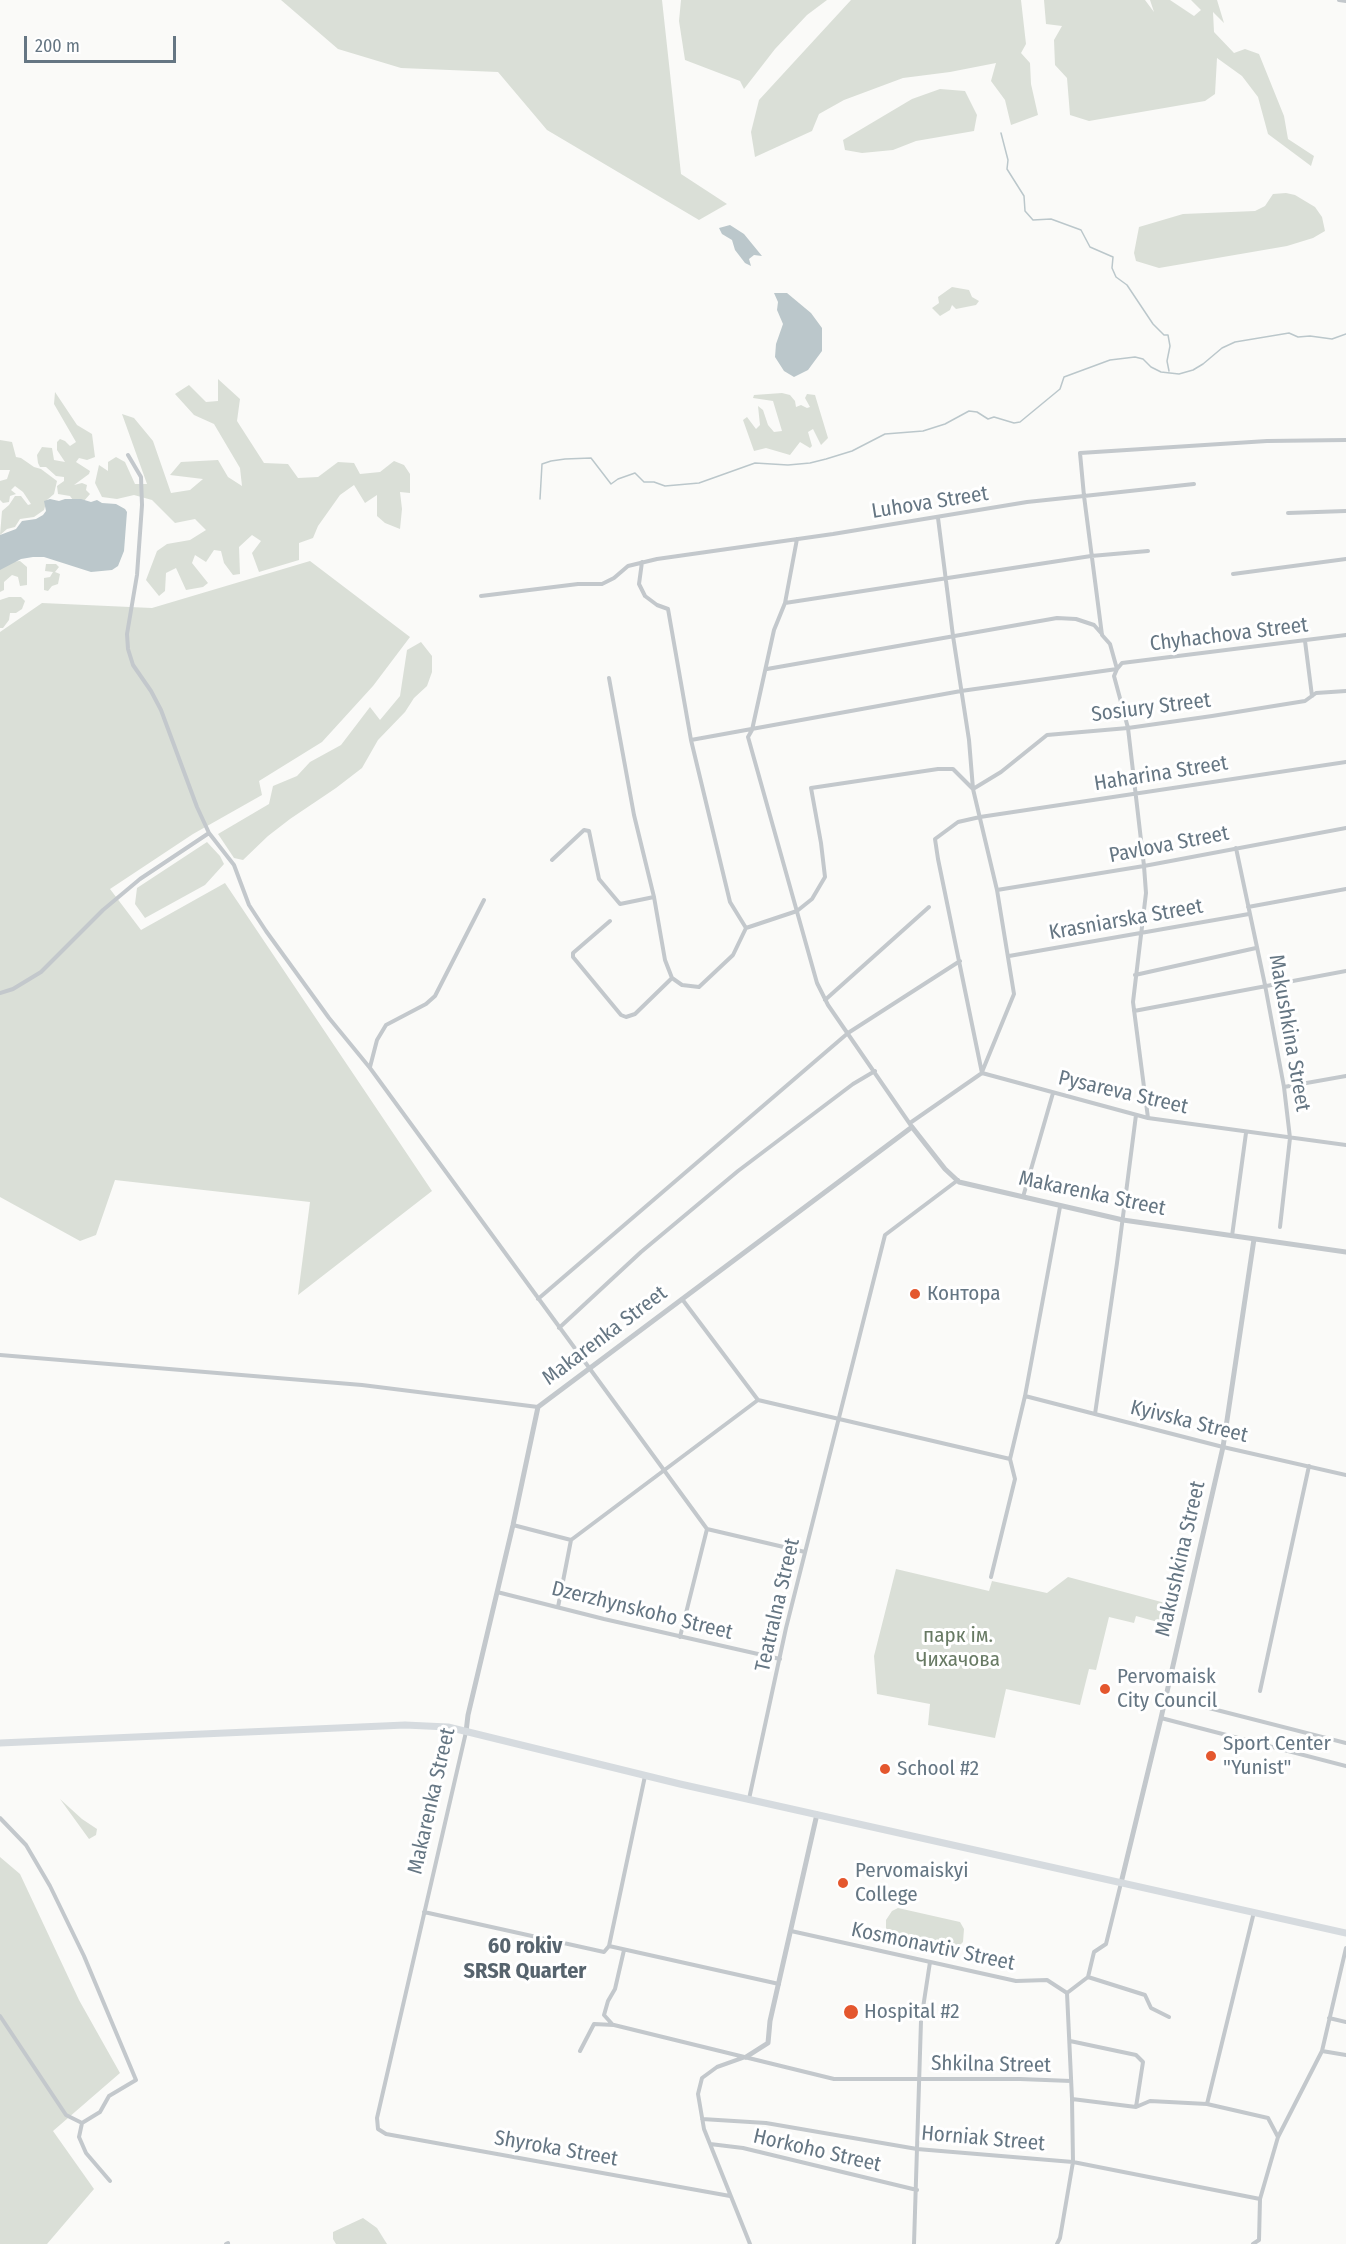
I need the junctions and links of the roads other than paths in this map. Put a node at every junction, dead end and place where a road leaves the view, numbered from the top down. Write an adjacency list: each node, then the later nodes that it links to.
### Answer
1 (1339, 0): 2 (street)
2 (1346, 1)
3 (1346, 440): 6 (street)
4 (128, 455): 37 (street)
5 (1194, 484): 6 (street, Luhova Street)
6 (1084, 496): 9 (street, Luhova Street); 12 (street)
7 (1346, 511): 8 (street)
8 (1288, 513)
9 (938, 518): 10 (street, Luhova Street); 16 (street)
10 (797, 539): 14 (street, Luhova Street); 18 (street)
11 (1148, 551): 12 (street)
12 (1091, 556): 16 (street); 20 (street)
13 (1346, 559): 15 (street)
14 (642, 562): 17 (street, Luhova Street); 31 (street)
15 (1233, 574)
16 (946, 580): 18 (street); 21 (street)
17 (481, 596)
18 (785, 603): 23 (street)
19 (1346, 634): 22 (street, Chyhachova Street)
20 (1102, 635): 21 (street); 24 (street)
21 (953, 636): 23 (street); 26 (street)
22 (1305, 641): 24 (street, Chyhachova Street); 28 (street)
23 (766, 669): 30 (street)
24 (1117, 669): 26 (street, Chyhachova Street); 29 (street)
25 (609, 678): 43 (street)
26 (962, 692): 30 (street, Chyhachova Street); 33 (street)
27 (1346, 692): 28 (street, Sosiury Street)
28 (1312, 696): 29 (street, Sosiury Street)
29 (1128, 728): 33 (street, Sosiury Street); 34 (street)
30 (752, 730): 31 (street, Chyhachova Street); 47 (street)
31 (691, 740): 50 (street)
32 (1346, 762): 34 (street, Haharina Street)
33 (973, 789): 35 (street); 47 (street)
34 (1137, 793): 35 (street, Haharina Street); 40 (street)
35 (980, 817): 42 (street); 54 (street, Haharina Street)
36 (1346, 828): 38 (street, Pavlova Street)
37 (209, 833): 59 (street); 63 (street)
38 (1236, 848): 40 (street, Pavlova Street); 46 (street, Makushkina Street)
39 (552, 860): 43 (street)
40 (1144, 866): 42 (street, Pavlova Street); 51 (street)
41 (1346, 889): 46 (street)
42 (997, 890): 53 (street)
43 (654, 897): 57 (street)
44 (483, 900): 63 (street)
45 (929, 907): 60 (street)
46 (1248, 907): 48 (street, Makushkina Street)
47 (797, 911): 50 (street); 60 (street)
48 (1249, 914): 51 (street, Krasniarska Street); 52 (street, Makushkina Street)
49 (610, 921): 57 (street)
50 (746, 928): 57 (street)
51 (1143, 932): 53 (street, Krasniarska Street); 56 (street)
52 (1256, 948): 56 (street); 58 (street, Makushkina Street)
53 (1009, 956): 65 (street)
54 (960, 961): 62 (street); 65 (street)
55 (1346, 971): 58 (street)
56 (1135, 975): 61 (street)
57 (672, 978)
58 (1265, 985): 61 (street); 67 (street, Makushkina Street)
59 (0, 993)
60 (825, 1000): 62 (street)
61 (1134, 1011): 70 (street)
62 (848, 1033): 64 (street); 83 (street)
63 (370, 1067): 83 (street)
64 (875, 1071): 71 (street); 85 (street)
65 (982, 1072): 68 (street, Pysareva Street); 71 (street)
66 (1346, 1076): 67 (street)
67 (1284, 1088): 73 (street, Makushkina Street)
68 (1053, 1093): 69 (street, Pysareva Street); 76 (street)
69 (1136, 1115): 70 (street, Pysareva Street); 78 (street)
70 (1148, 1118): 72 (street, Pysareva Street)
71 (911, 1125): 75 (street); 84 (street, Makarenka Street)
72 (1246, 1133): 73 (street, Pysareva Street); 80 (street)
73 (1290, 1138): 74 (street, Pysareva Street); 79 (street, Makushkina Street)
74 (1346, 1145)
75 (958, 1180): 76 (street, Makarenka Street); 92 (street, Teatralna Street)
76 (1023, 1197): 77 (street, Makarenka Street)
77 (1060, 1207): 78 (street, Makarenka Street); 88 (street)
78 (1123, 1221): 80 (street, Makarenka Street); 91 (street)
79 (1280, 1227)
80 (1232, 1236): 81 (street, Makarenka Street)
81 (1254, 1239): 82 (street, Makarenka Street); 93 (street, Makushkina Street)
82 (1346, 1252)
83 (538, 1299): 85 (street)
84 (682, 1299): 87 (street, Makarenka Street); 89 (street)
85 (559, 1328): 87 (street)
86 (0, 1355): 90 (street)
87 (589, 1369): 90 (street, Makarenka Street); 96 (street)
88 (1025, 1396): 91 (street, Kyivska Street); 94 (street)
89 (758, 1401): 92 (street); 96 (street)
90 (538, 1407): 98 (street, Makarenka Street)
91 (1095, 1414): 93 (street, Kyivska Street)
92 (840, 1418): 94 (street); 101 (street, Teatralna Street)
93 (1223, 1447): 95 (street, Kyivska Street); 108 (street, Makushkina Street)
94 (1010, 1459): 102 (street)
95 (1309, 1466): 97 (street, Kyivska Street); 107 (street)
96 (665, 1470): 99 (street); 100 (street)
97 (1346, 1475)
98 (513, 1526): 100 (street); 103 (street, Makarenka Street)
99 (707, 1529): 101 (street); 105 (street)
100 (571, 1540): 104 (street)
101 (806, 1552): 106 (street, Teatralna Street)
102 (991, 1576)
103 (497, 1592): 104 (street, Dzerzhynskoho Street); 110 (street, Makarenka Street)
104 (558, 1607): 105 (street, Dzerzhynskoho Street)
105 (680, 1637): 106 (street, Dzerzhynskoho Street)
106 (780, 1659): 115 (street, Teatralna Street)
107 (1260, 1691)
108 (1166, 1697): 109 (street, Makushkina Street); 112 (street)
109 (1161, 1719): 113 (street); 118 (street, Makushkina Street)
110 (466, 1732): 111 (main road); 114 (main road); 119 (street, Makarenka Street)
111 (0, 1743)
112 (1346, 1743)
113 (1346, 1766)
114 (645, 1775): 115 (main road); 123 (street)
115 (749, 1799): 116 (main road)
116 (817, 1814): 118 (main road); 121 (street)
117 (0, 1818): 147 (street)
118 (1121, 1883): 120 (main road); 128 (street)
119 (424, 1912): 123 (street); 148 (street, Makarenka Street)
120 (1254, 1912): 122 (main road); 144 (street)
121 (791, 1931): 127 (street, Kosmonavtiv Street); 129 (street)
122 (1346, 1933)
123 (609, 1947): 125 (street)
124 (1346, 1948): 126 (street)
125 (624, 1950): 129 (street); 135 (street)
126 (1345, 1958): 133 (street)
127 (930, 1962): 130 (street, Kosmonavtiv Street); 141 (street)
128 (1088, 1977): 130 (street); 132 (street)
129 (779, 1984): 140 (street)
130 (1067, 1993): 136 (street)
131 (0, 2016): 147 (street)
132 (1169, 2017)
133 (1329, 2018): 134 (street); 138 (street)
134 (1346, 2022)
135 (614, 2025): 137 (street); 140 (street, Shkilna Street)
136 (1070, 2041): 142 (street); 145 (street)
137 (580, 2051)
138 (1322, 2051): 139 (street); 149 (street)
139 (1346, 2055)
140 (746, 2057): 141 (street, Shkilna Street); 146 (street)
141 (919, 2079): 142 (street, Shkilna Street); 151 (street)
142 (1071, 2081): 143 (street, Shkilna Street)
143 (1072, 2099): 145 (street, Shkilna Street); 152 (street)
144 (1207, 2104): 145 (street, Shkilna Street); 149 (street, Shkilna Street)
145 (1136, 2107)
146 (702, 2119): 150 (street); 151 (street, Horniak Street)
147 (82, 2122): 153 (street)
148 (378, 2129): 155 (street, Shyroka Street)
149 (1278, 2137): 156 (street)
150 (710, 2144): 154 (street, Horkoho Street); 155 (street)
151 (916, 2149): 152 (street, Horniak Street); 154 (street)
152 (1072, 2162): 156 (street, Horniak Street); 159 (street)
153 (110, 2181)
154 (917, 2190): 158 (street)
155 (730, 2196): 157 (street)
156 (1260, 2199): 160 (street)
157 (750, 2244)
158 (914, 2244)
159 (1057, 2244)
160 (1253, 2244)

